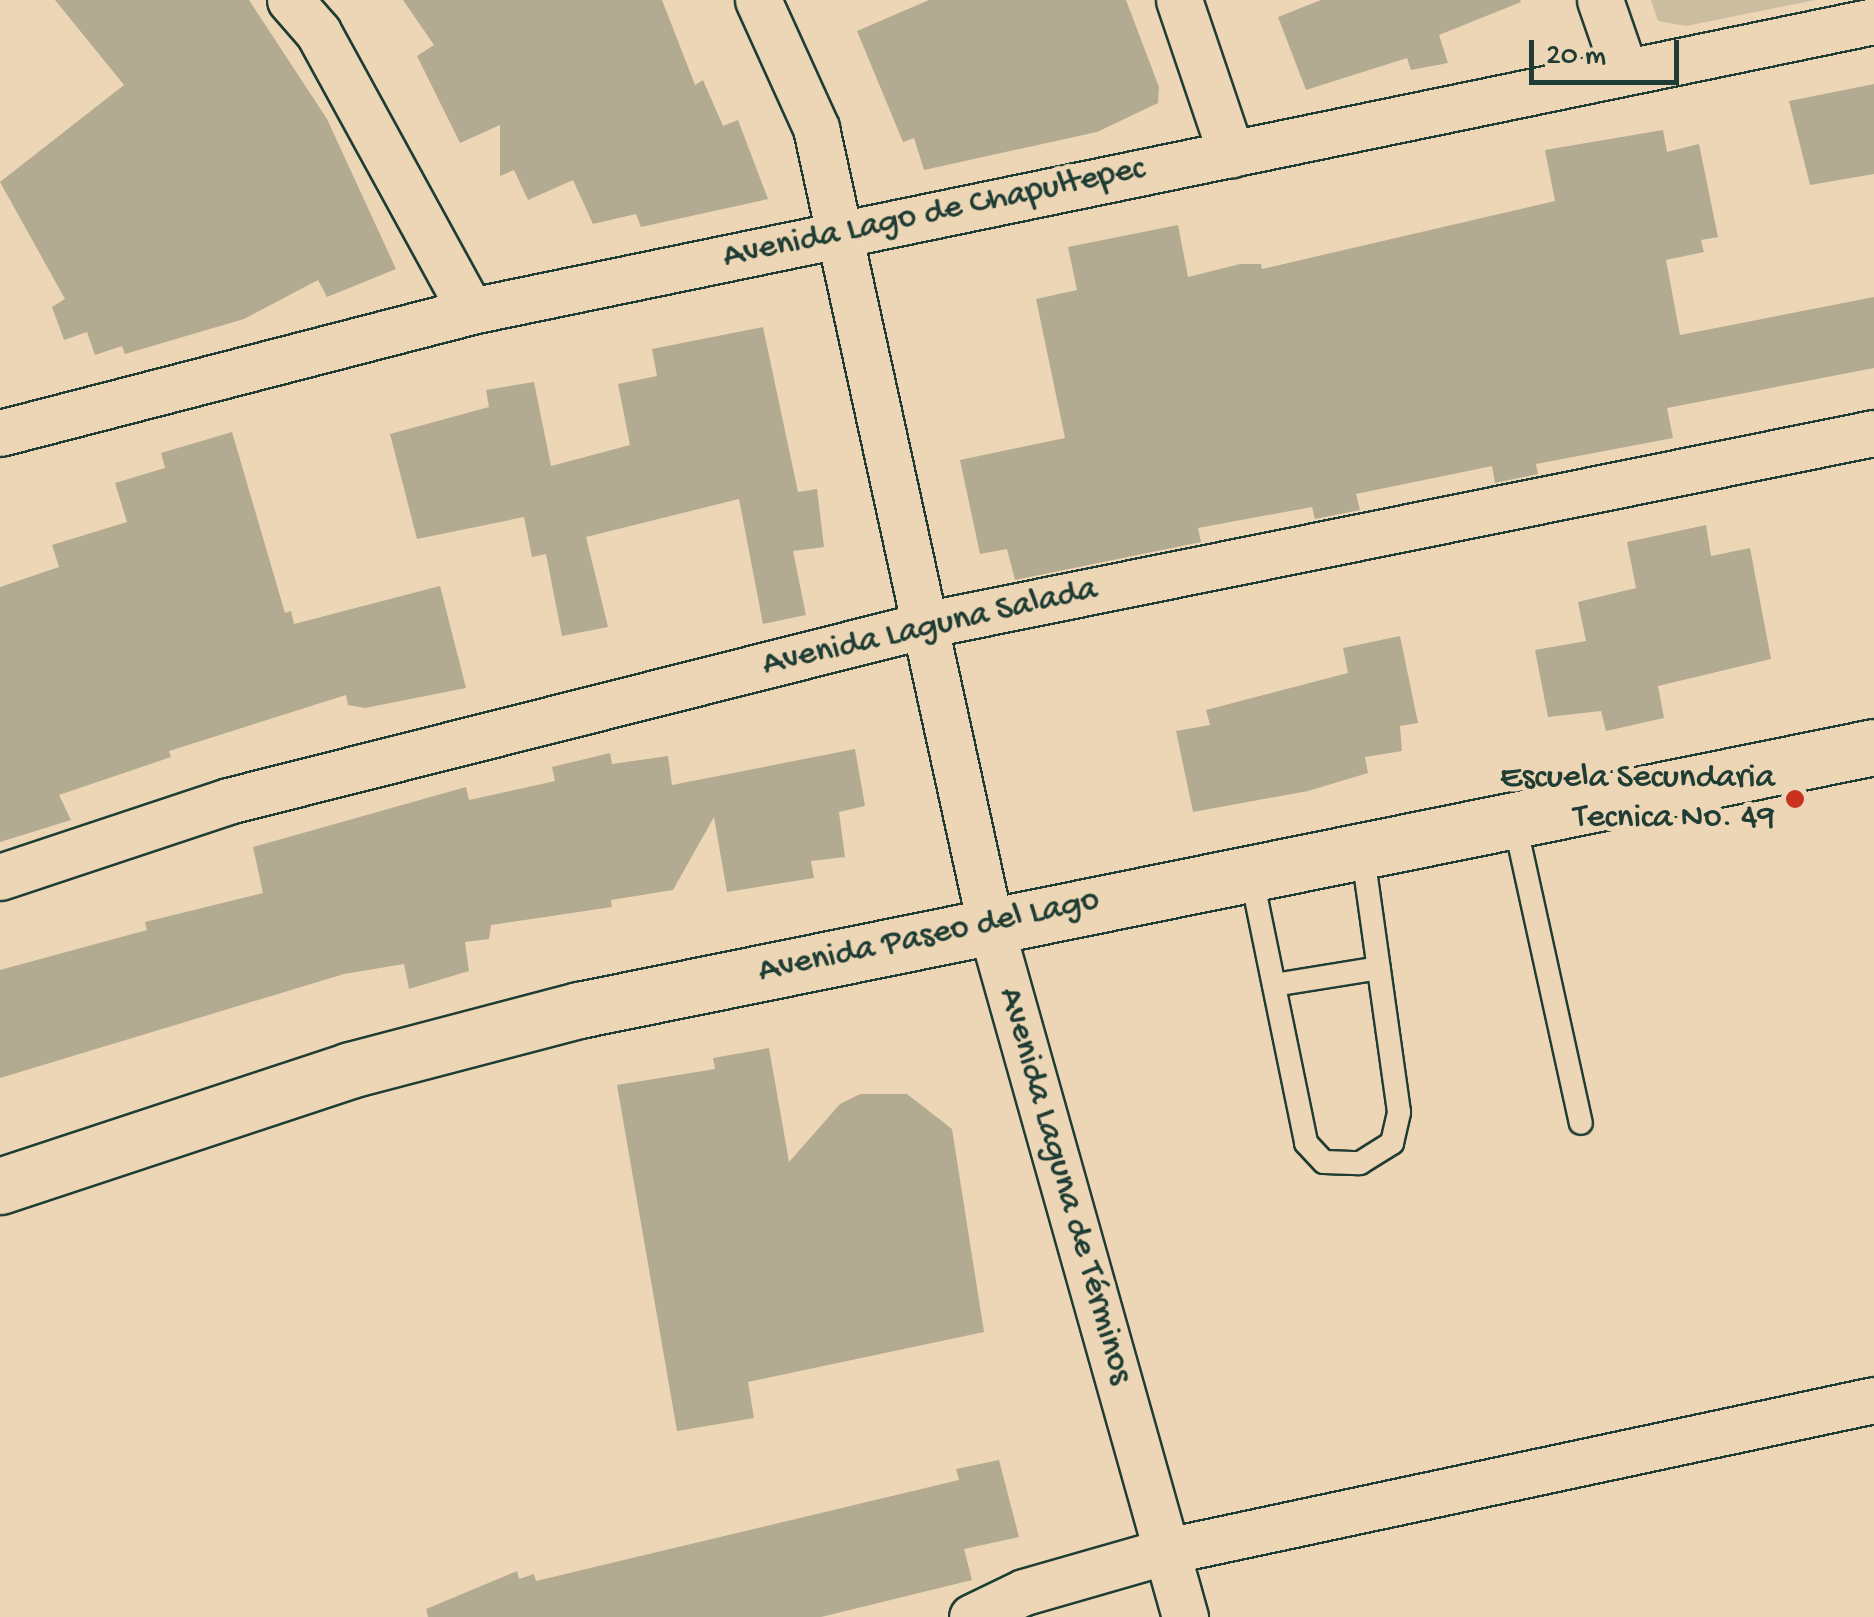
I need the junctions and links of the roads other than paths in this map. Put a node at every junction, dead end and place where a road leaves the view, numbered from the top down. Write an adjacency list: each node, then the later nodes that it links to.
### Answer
1 (290, 0): 9 (street)
2 (758, 0): 8 (street, Avenida Laguna de Términos)
3 (1178, 0): 7 (street)
4 (1600, 0): 6 (street)
5 (1874, 22): 6 (street, Avenida Lago de Chapultepec)
6 (1626, 72): 7 (street, Avenida Lago de Chapultepec)
7 (1231, 154): 8 (street, Avenida Lago de Chapultepec)
8 (841, 232): 9 (street, Avenida Lago de Chapultepec); 12 (street, Avenida Laguna de Términos)
9 (472, 311): 10 (street, Avenida Lago de Chapultepec)
10 (7, 417)
11 (1874, 432): 12 (street, Avenida Laguna Salada)
12 (928, 624): 17 (street, Avenida Laguna Salada); 18 (street, Avenida Laguna de Términos)
13 (1874, 747): 14 (main road, Avenida Paseo del Lago)
14 (1514, 819): 15 (main road, Avenida Paseo del Lago); 21 (lane)
15 (1362, 849): 16 (main road, Avenida Paseo del Lago); 19 (lane)
16 (1250, 870): 18 (main road, Avenida Paseo del Lago); 20 (lane)
17 (0, 877)
18 (990, 924): 22 (main road, Avenida Paseo del Lago); 24 (street, Avenida Laguna de Términos)
19 (1378, 968): 20 (lane); 20 (lane)
20 (1274, 985)
21 (1581, 1124)
22 (0, 1186)
23 (1874, 1400): 24 (street)
24 (1167, 1551): 25 (street); 26 (street, Avenida Laguna de Términos)
25 (972, 1617)
26 (1184, 1617)

